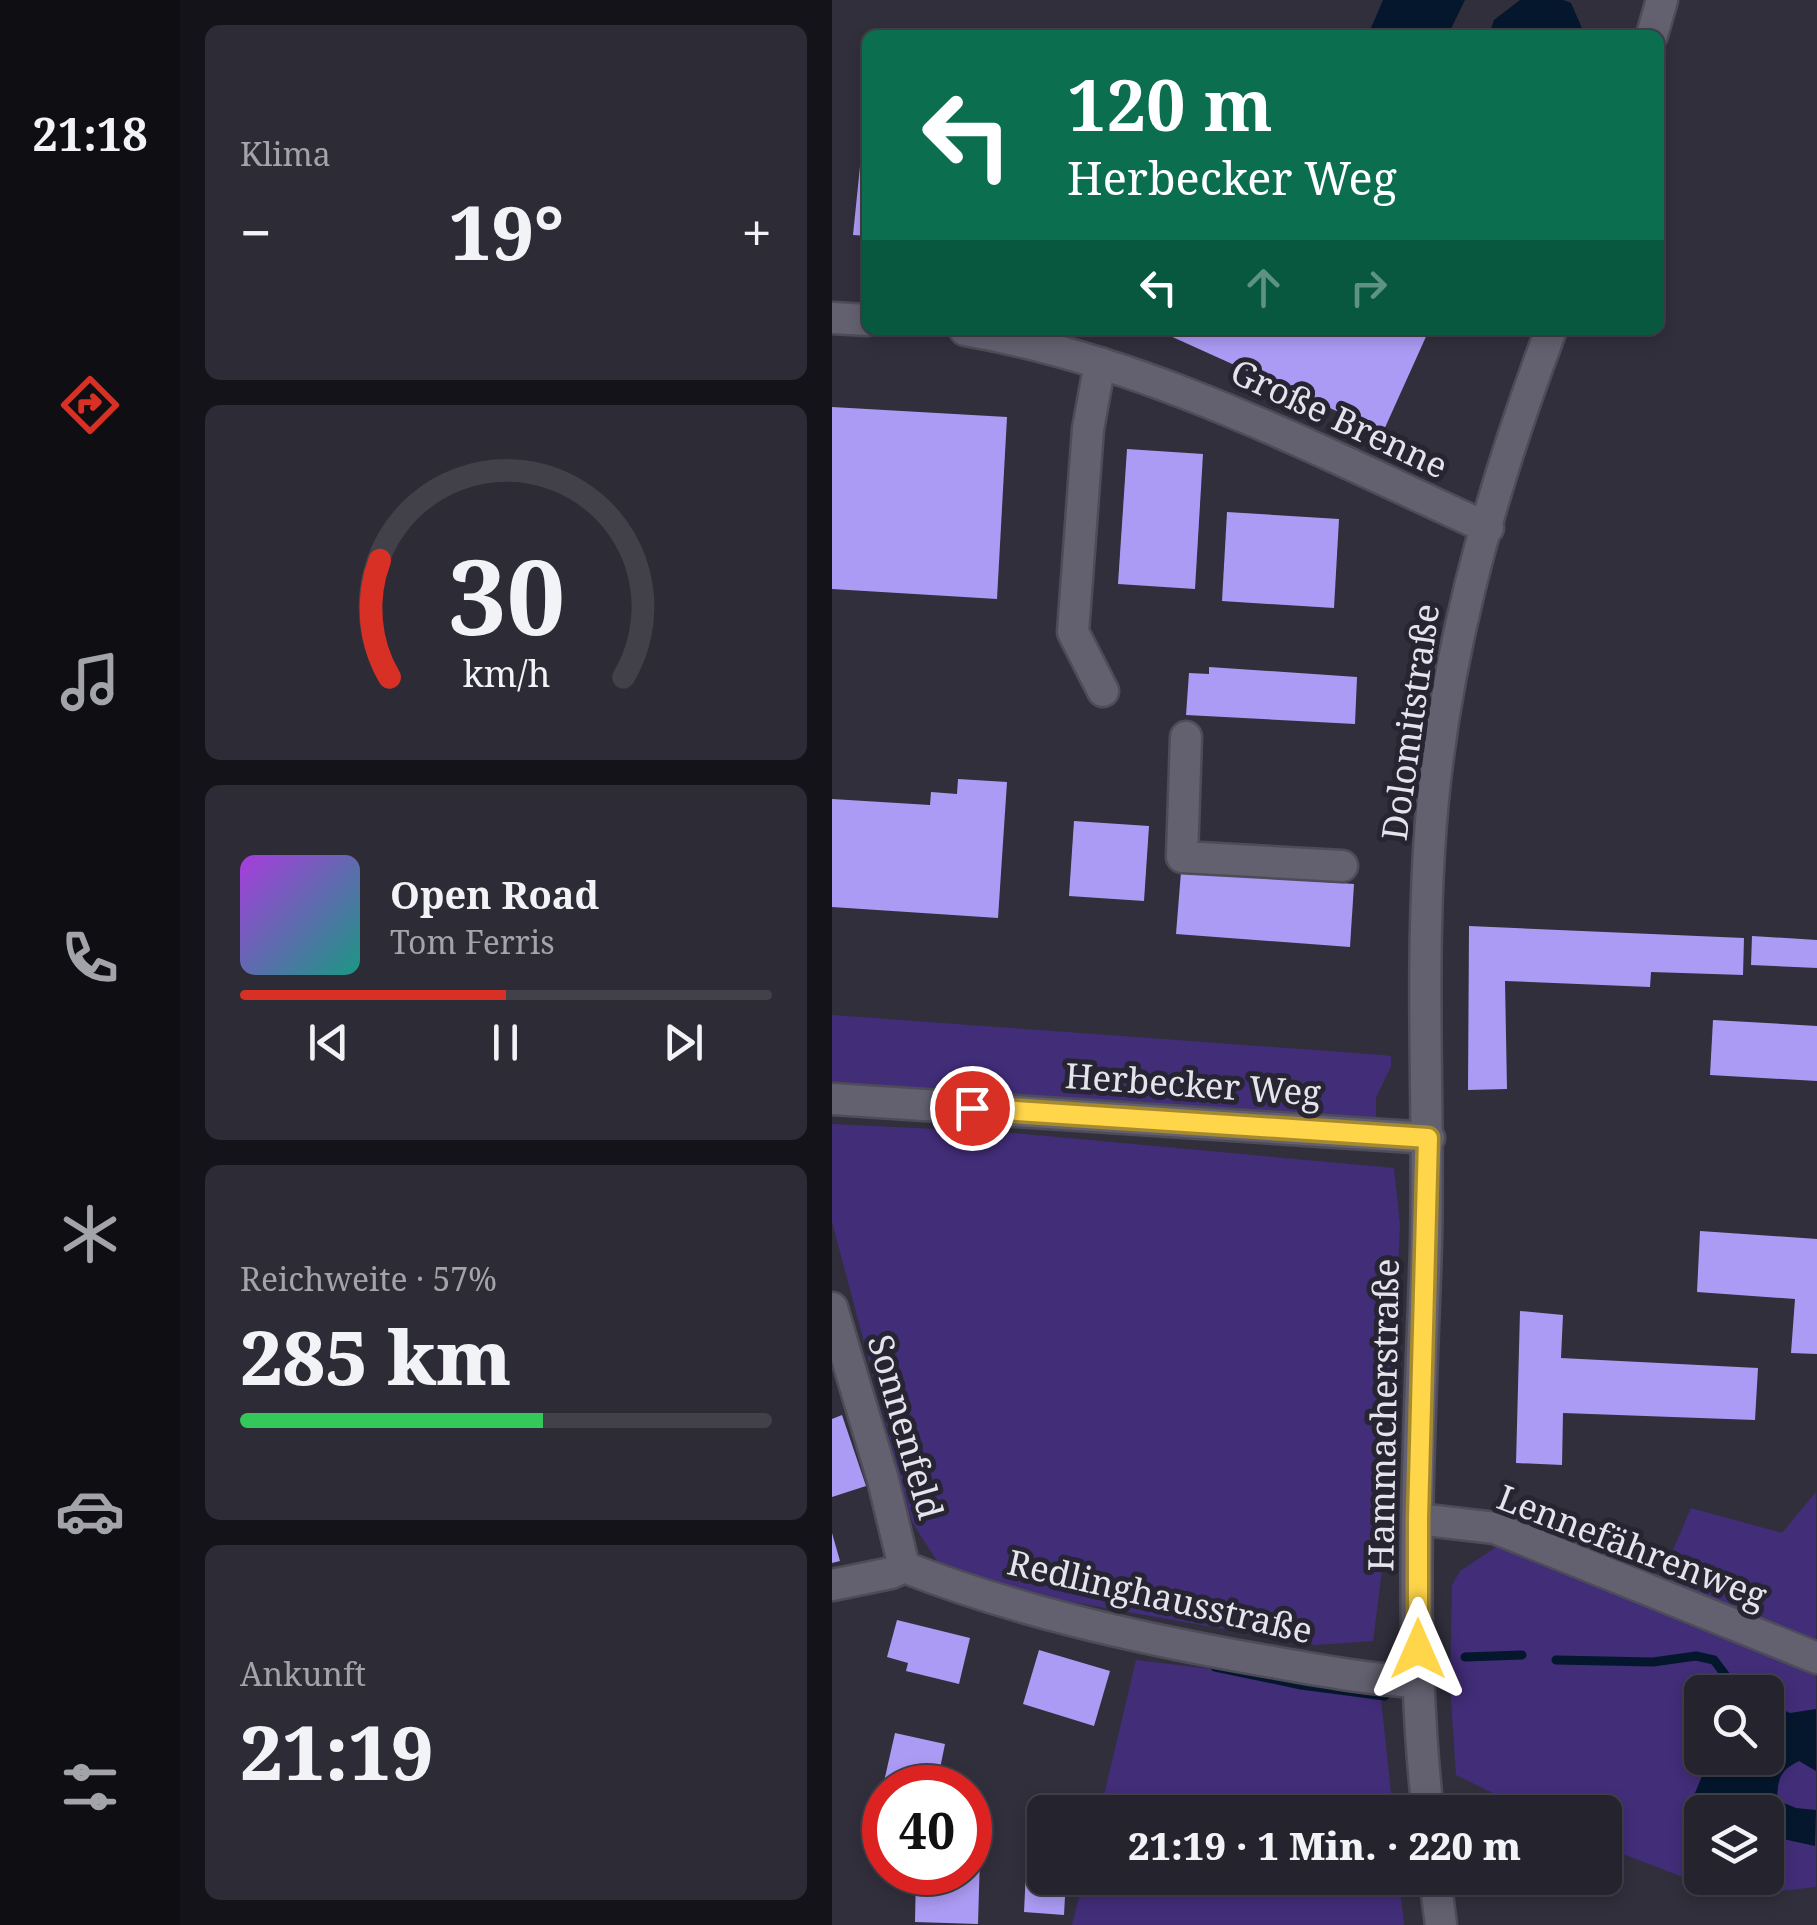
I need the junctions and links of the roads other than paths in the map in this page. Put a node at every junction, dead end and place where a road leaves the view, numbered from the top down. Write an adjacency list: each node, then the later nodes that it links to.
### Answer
1 (1662, 0): 2 (street)
2 (1653, 30)
3 (832, 318): 4 (street)
4 (862, 320)
5 (992, 335): 7 (street, Große Brenne)
6 (1549, 335): 8 (street, Dolomitstraße)
7 (1100, 362): 8 (street, Große Brenne); 9 (street)
8 (1488, 528): 13 (street, Dolomitstraße)
9 (1103, 691)
10 (1186, 737): 11 (street)
11 (1342, 866)
12 (832, 1099): 13 (street, Herbecker Weg)
13 (1428, 1138): 15 (street, Hammacherstraße)
14 (832, 1308): 16 (street, Sonnenfeld)
15 (1418, 1519): 18 (street, Lennefährenweg); 19 (street, Hammacherstraße)
16 (904, 1567): 17 (street); 19 (street, Redlinghausstraße)
17 (832, 1586)
18 (1816, 1658)
19 (1418, 1682): 20 (street, Hammacherstraße)
20 (1427, 1795)
21 (1437, 1895): 22 (street)
22 (1441, 1925)

